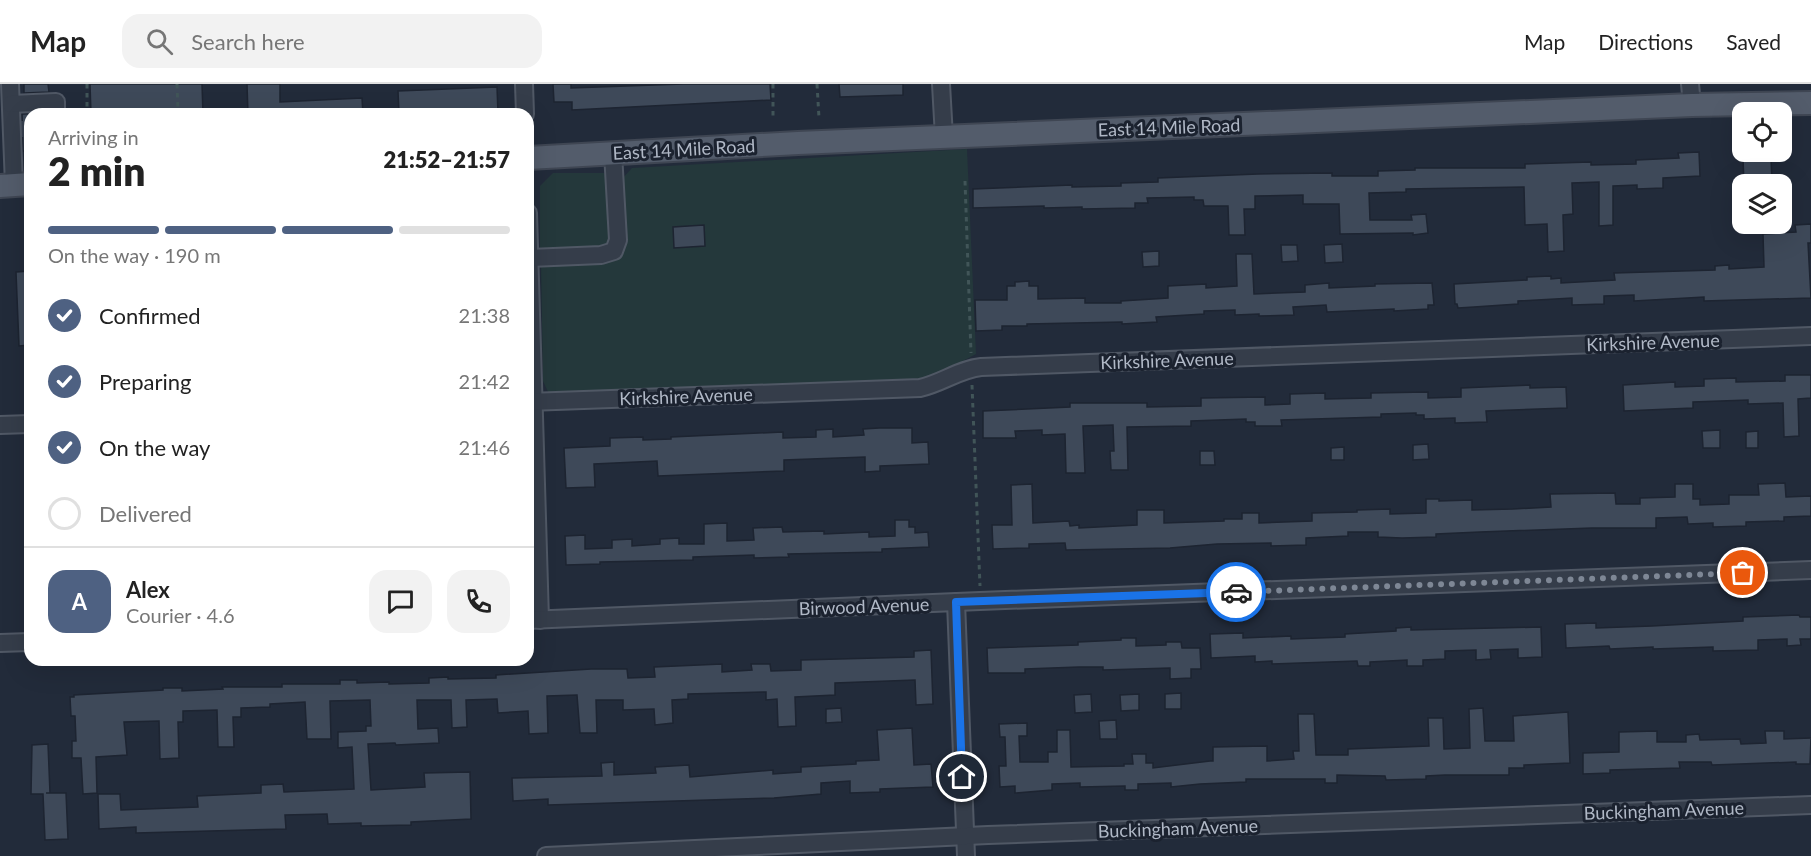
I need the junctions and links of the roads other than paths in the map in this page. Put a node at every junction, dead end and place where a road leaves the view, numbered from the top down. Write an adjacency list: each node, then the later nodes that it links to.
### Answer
1 (10, 84): 6 (street)
2 (524, 84): 8 (street)
3 (941, 84): 10 (street)
4 (1691, 94): 5 (main road, East 14 Mile Road); 10 (main road, East 14 Mile Road)
5 (1811, 103)
6 (11, 104): 7 (street); 9 (street)
7 (56, 108)
8 (525, 108)
9 (10, 129): 13 (street)
10 (944, 136): 11 (main road, East 14 Mile Road)
11 (614, 153): 12 (main road, East 14 Mile Road); 14 (street)
12 (534, 158)
13 (15, 185)
14 (534, 258)
15 (1811, 336): 16 (street, Kirkshire Avenue)
16 (534, 402)
17 (24, 424): 18 (street)
18 (0, 425)
19 (1811, 570): 20 (street, Birwood Avenue)
20 (956, 602): 21 (street, Birwood Avenue); 25 (street)
21 (534, 620)
22 (24, 642): 23 (street)
23 (0, 643)
24 (1811, 805): 25 (street, Buckingham Avenue)
25 (965, 837): 26 (street, Buckingham Avenue); 27 (street)
26 (546, 856)
27 (966, 856)

